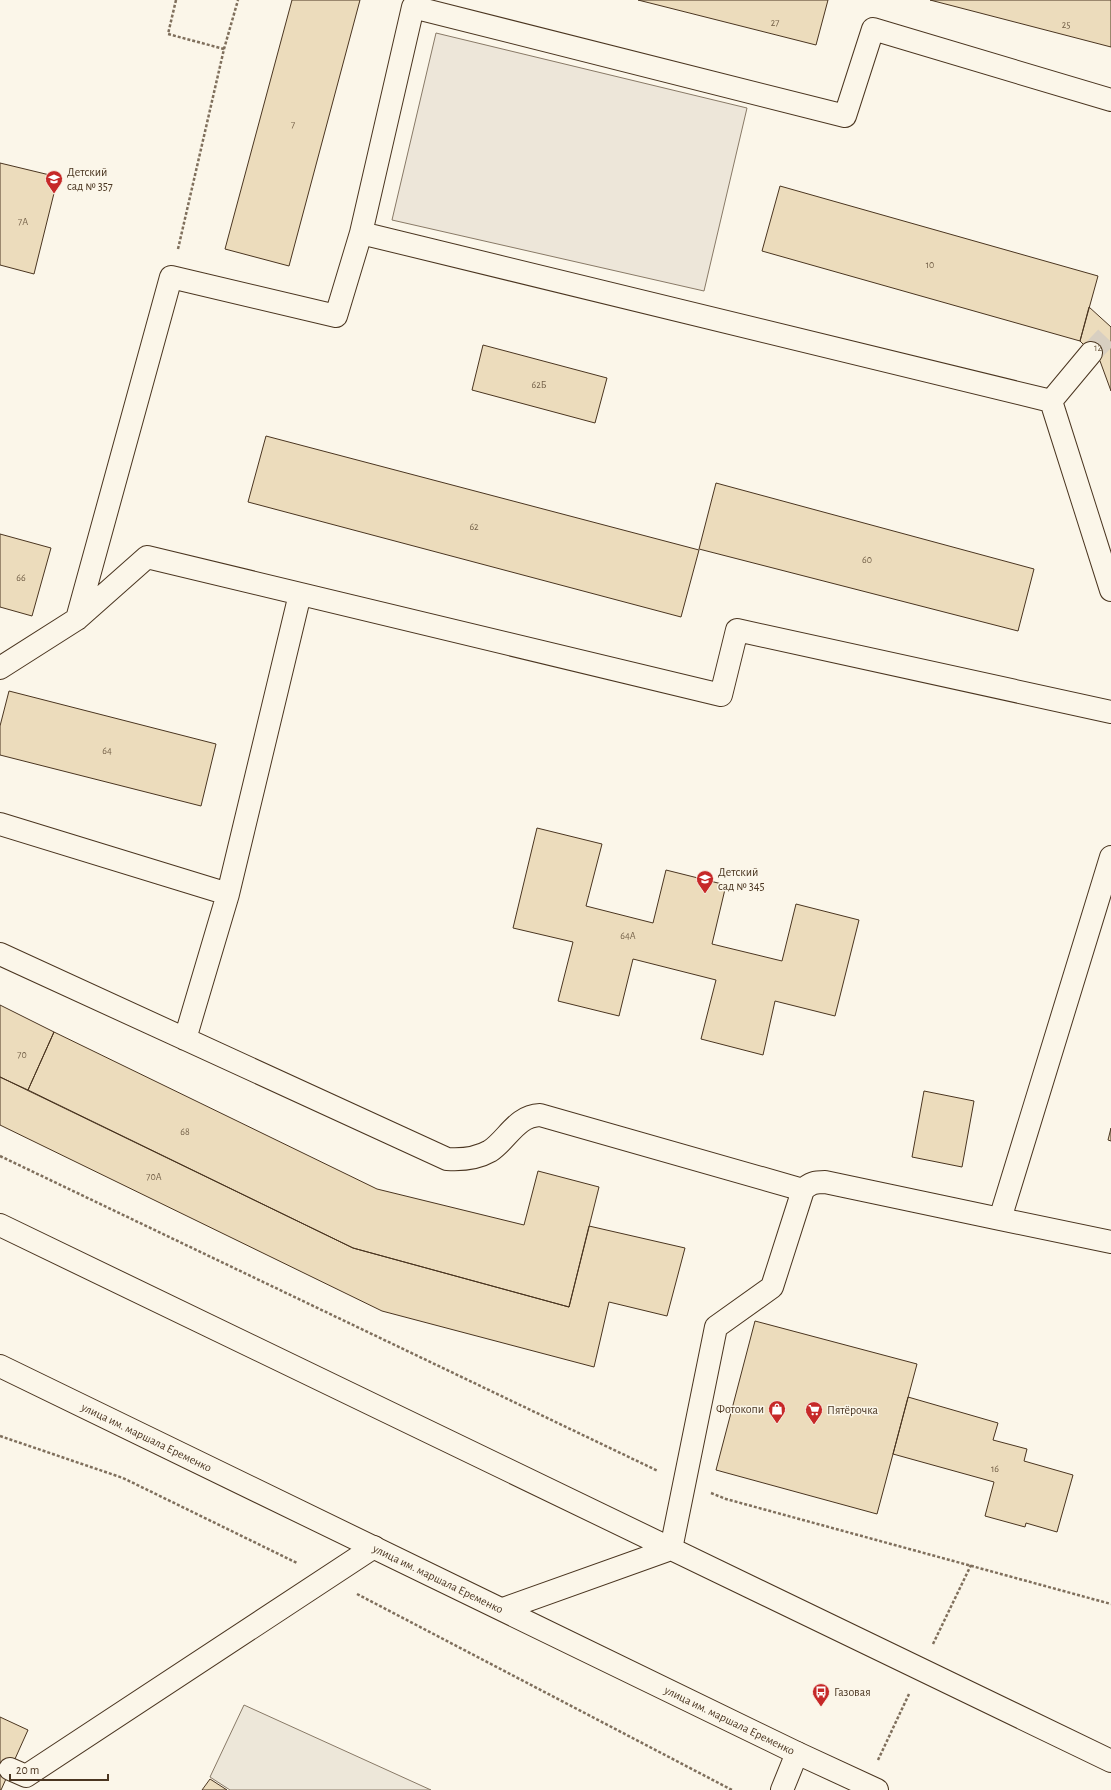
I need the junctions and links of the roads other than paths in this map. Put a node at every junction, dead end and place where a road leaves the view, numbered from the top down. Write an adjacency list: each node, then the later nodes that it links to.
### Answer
1 (1111, 100): 2 (main road)
2 (361, 233): 4 (main road); 7 (main road)
3 (1091, 352): 4 (main road)
4 (1051, 401): 5 (main road)
5 (1111, 590)
6 (300, 594): 7 (main road); 9 (main road); 12 (main road)
7 (77, 619): 8 (main road)
8 (0, 668)
9 (1111, 712)
10 (0, 824): 12 (main road)
11 (1111, 857): 16 (main road)
12 (228, 894): 14 (main road)
13 (0, 954): 14 (main road)
14 (185, 1039): 15 (main road)
15 (803, 1190): 16 (main road); 21 (main road)
16 (1000, 1219): 18 (main road)
17 (0, 1225): 21 (main road)
18 (1111, 1242)
19 (0, 1366): 20 (main road, улица им. маршала Еременко)
20 (374, 1547): 22 (main road, улица им. маршала Еременко); 25 (main road)
21 (671, 1549): 22 (main road); 24 (main road)
22 (503, 1609): 23 (main road, улица им. маршала Еременко)
23 (797, 1753): 26 (main road); 27 (main road, улица им. маршала Еременко)
24 (1111, 1761)
25 (10, 1769)
26 (782, 1790)
27 (877, 1790)

